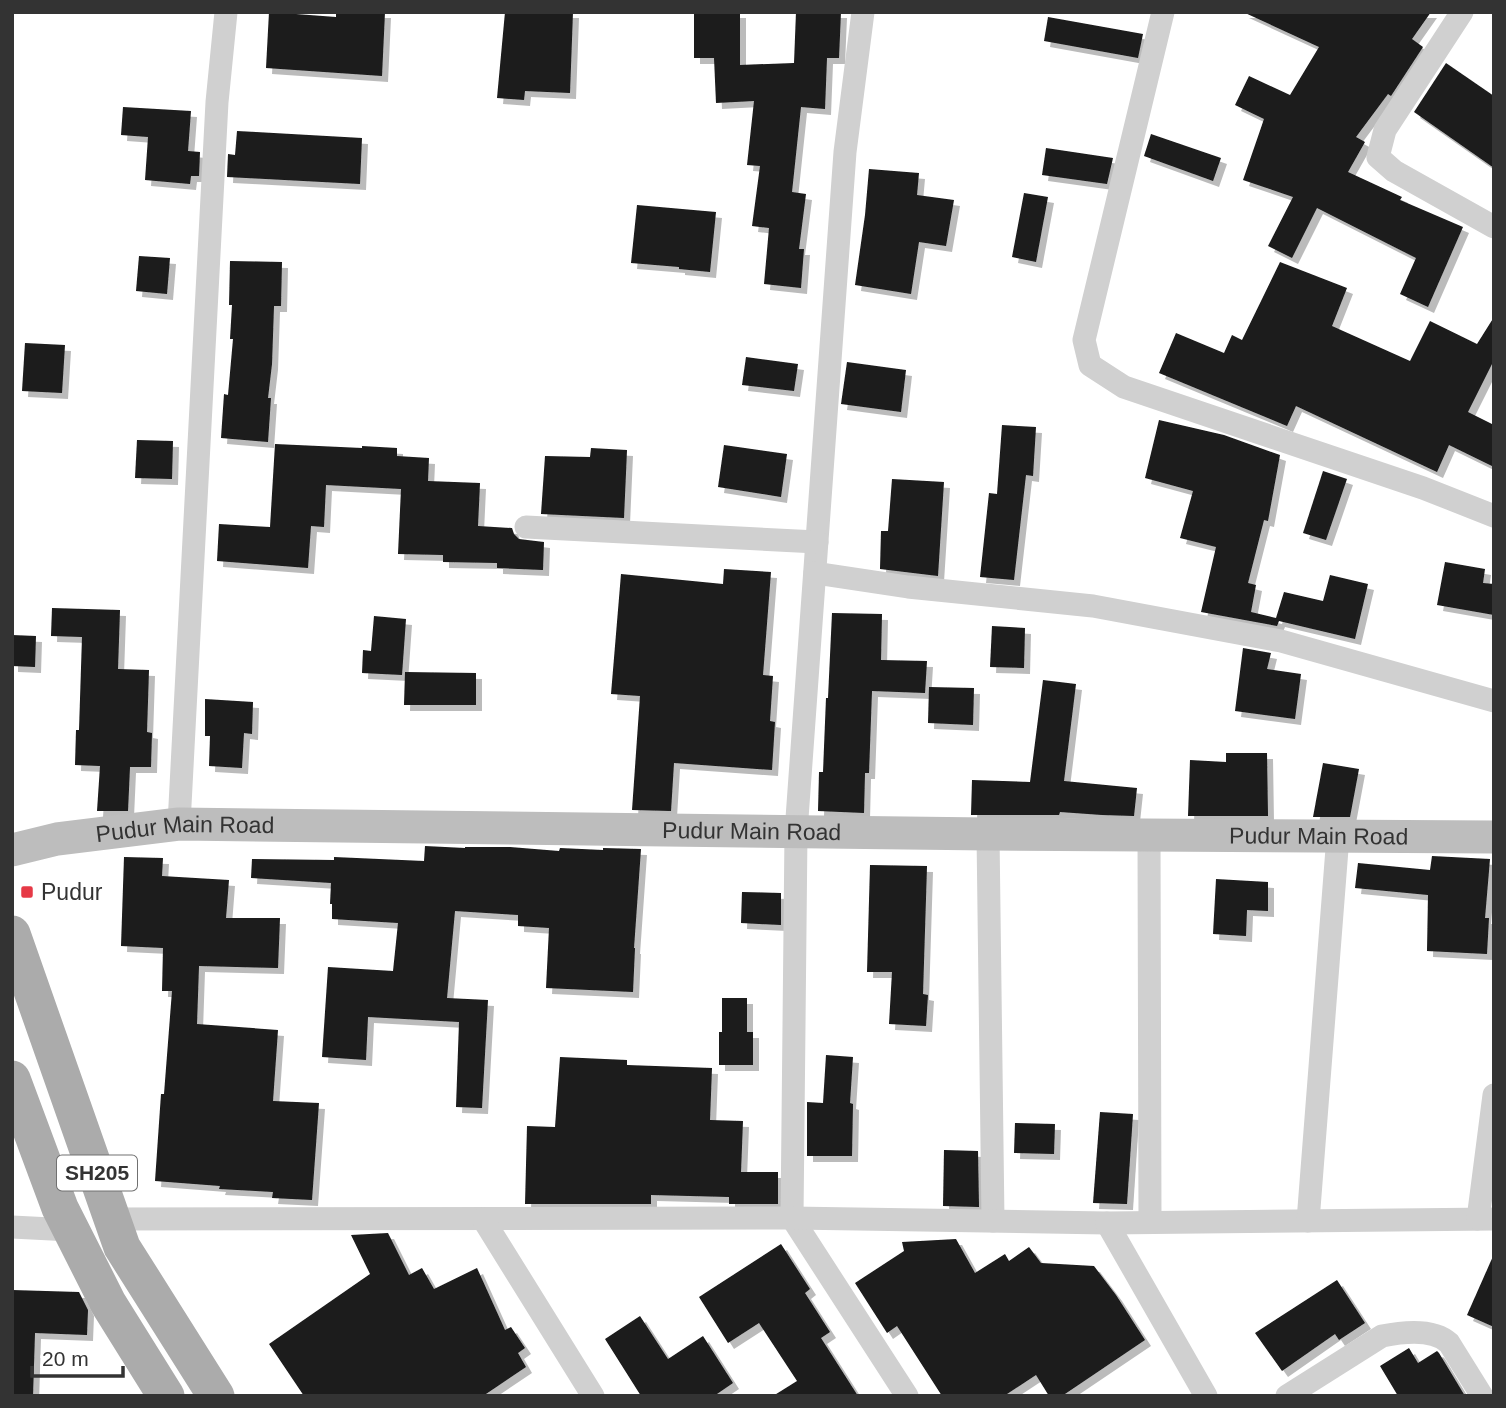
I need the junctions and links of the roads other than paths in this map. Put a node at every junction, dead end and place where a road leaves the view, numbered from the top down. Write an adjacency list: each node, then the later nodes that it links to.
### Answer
1 (226, 12): 11 (street)
2 (863, 12): 8 (street)
3 (1163, 12): 6 (street)
4 (1462, 12): 5 (street)
5 (1494, 227)
6 (1494, 516)
7 (526, 527): 8 (street)
8 (817, 542): 9 (street)
9 (815, 573): 10 (street); 12 (street)
10 (1494, 701)
11 (179, 824): 12 (street, Pudur Main Road); 17 (street, Pudur Main Road)
12 (796, 832): 13 (street, Pudur Main Road); 21 (street)
13 (988, 834): 14 (street, Pudur Main Road); 25 (street)
14 (1149, 835): 15 (street, Pudur Main Road); 27 (street)
15 (1338, 836): 16 (street, Pudur Main Road); 26 (street)
16 (1494, 837)
17 (12, 850)
18 (12, 934): 22 (main road, SH205)
19 (12, 1079): 30 (main road)
20 (1494, 1095): 24 (street)
21 (792, 1218): 23 (street); 25 (street); 34 (street)
22 (113, 1219): 23 (street); 32 (main road, SH205)
23 (483, 1219): 33 (street)
24 (1486, 1219): 26 (street)
25 (993, 1221): 28 (street)
26 (1308, 1221): 27 (street)
27 (1150, 1222): 28 (street)
28 (1107, 1223): 35 (street)
29 (12, 1227): 30 (street)
30 (71, 1230): 31 (main road)
31 (166, 1396)
32 (216, 1396)
33 (593, 1396)
34 (907, 1396)
35 (1206, 1396)
36 (1287, 1396): 37 (street)
37 (1482, 1396)

